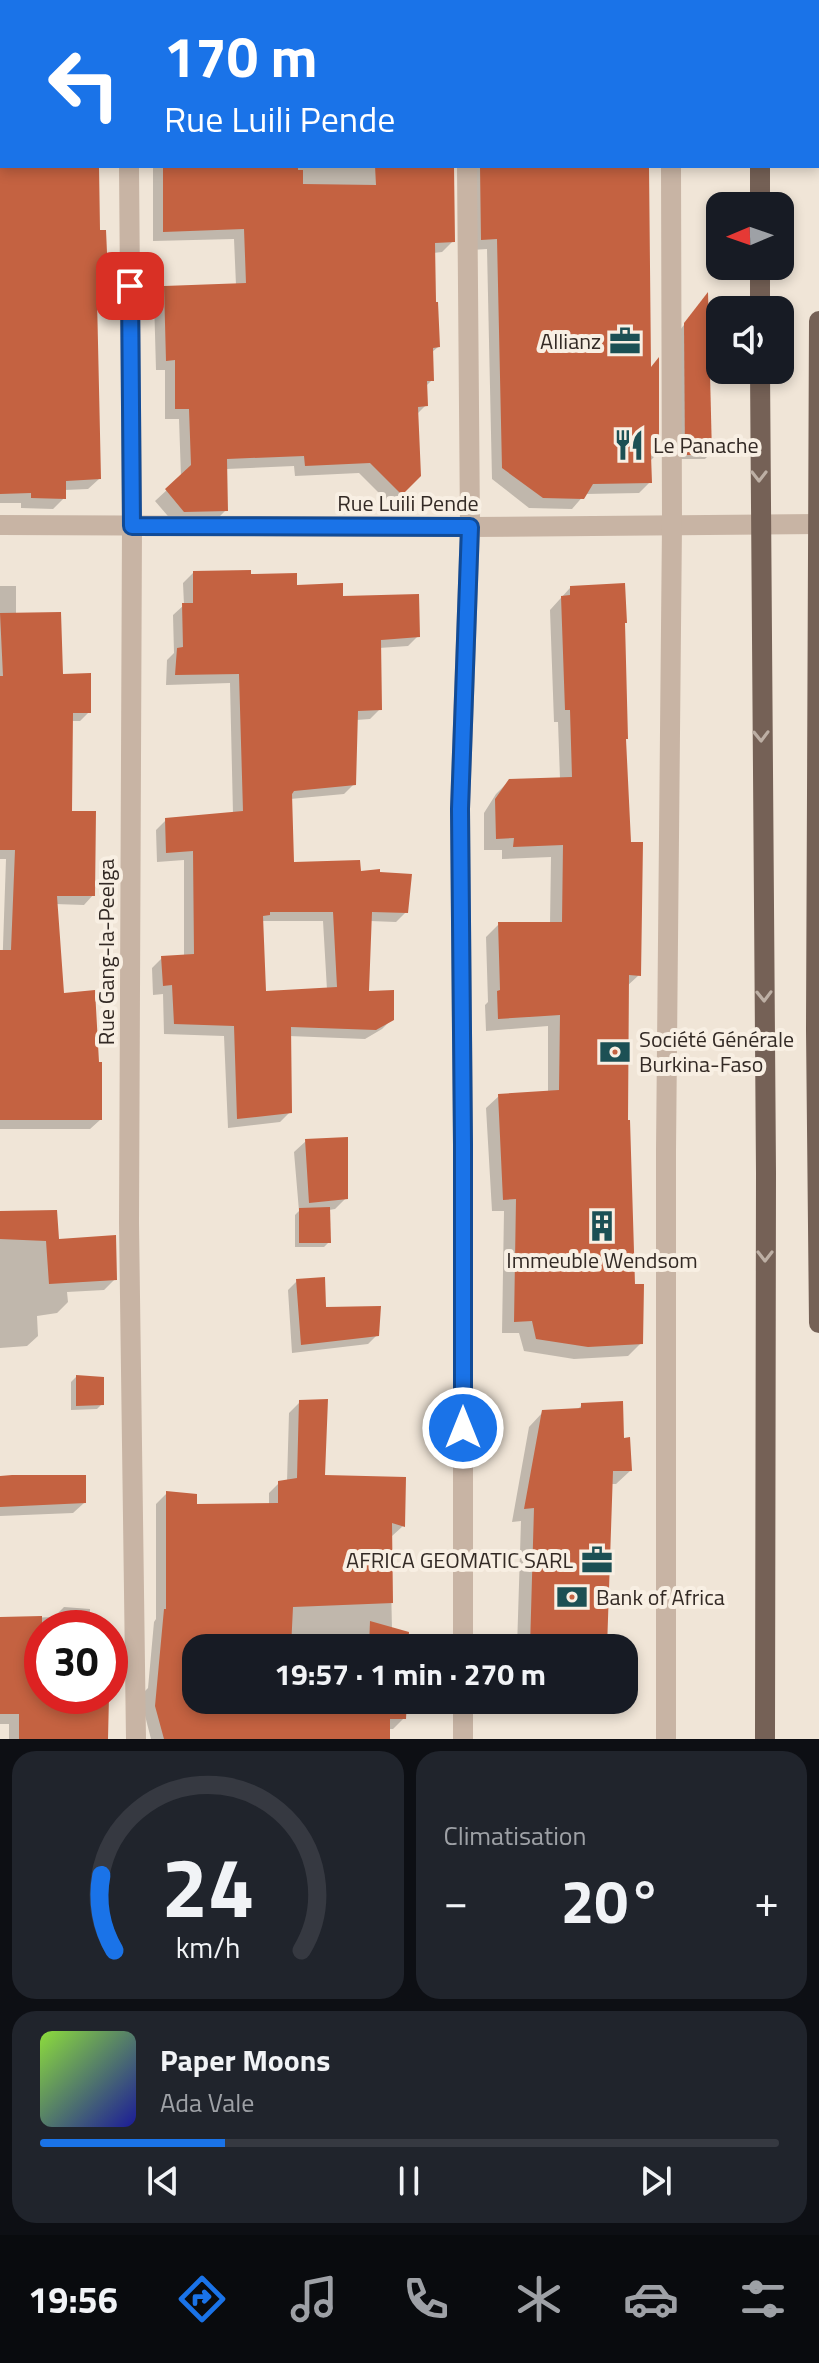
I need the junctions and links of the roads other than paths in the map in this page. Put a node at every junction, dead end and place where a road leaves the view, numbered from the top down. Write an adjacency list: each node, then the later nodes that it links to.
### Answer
1 (129, 168): 12 (street, Rue Gang-la-Peelga)
2 (467, 168): 13 (street)
3 (671, 168): 8 (street)
4 (760, 168): 5 (main road)
5 (760, 192)
6 (819, 321): 10 (main road)
7 (760, 384): 9 (main road, one-way to 9)
8 (672, 524): 9 (street, Rue Luili Pende); 13 (street, Rue Luili Pende); 19 (street)
9 (759, 524): 10 (street, Rue Luili Pende); 20 (main road, one-way to 20)
10 (818, 524): 14 (main road)
11 (0, 525): 12 (street, Rue Luili Pende)
12 (132, 526): 13 (street, Rue Luili Pende); 17 (street, Rue Gang-la-Peelga)
13 (470, 527): 15 (street)
14 (819, 1323)
15 (463, 1634)
16 (463, 1714): 18 (street)
17 (136, 1739)
18 (463, 1739)
19 (666, 1739)
20 (765, 1739)

